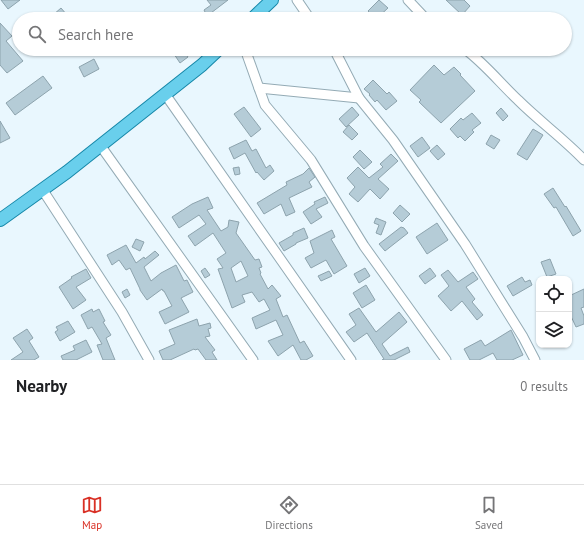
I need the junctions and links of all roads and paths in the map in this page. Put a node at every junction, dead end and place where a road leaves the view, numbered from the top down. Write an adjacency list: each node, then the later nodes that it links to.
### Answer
1 (272, 0): 4 (main road)
2 (296, 0): 5 (street)
3 (408, 0): 6 (street)
4 (259, 12)
5 (305, 12)
6 (419, 12)
7 (212, 56): 12 (main road)
8 (248, 56): 11 (street)
9 (338, 56): 13 (street)
10 (475, 56): 15 (street)
11 (259, 88): 13 (street); 21 (street)
12 (164, 94): 14 (main road); 20 (street)
13 (359, 98): 22 (street)
14 (100, 145): 16 (main road); 19 (street)
15 (584, 160)
16 (42, 190): 17 (main road); 18 (street)
17 (0, 220)
18 (149, 360)
19 (253, 360)
20 (350, 360)
21 (446, 360)
22 (535, 360)

